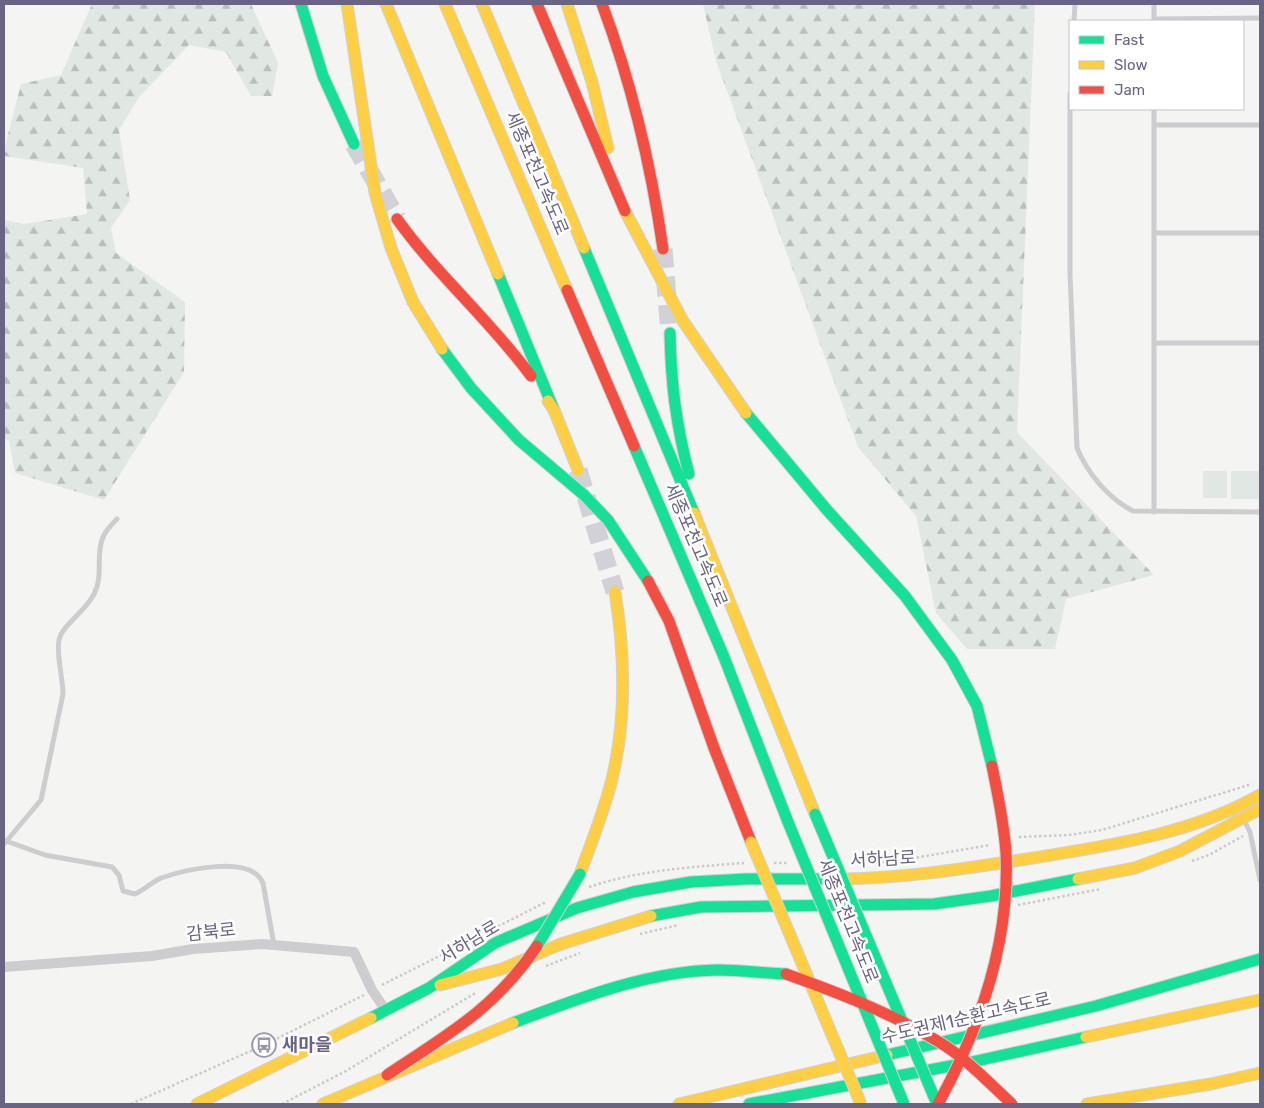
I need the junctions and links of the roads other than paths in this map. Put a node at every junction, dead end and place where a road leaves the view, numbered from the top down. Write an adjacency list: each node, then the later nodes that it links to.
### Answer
1 (301, 4): 20 (main road)
2 (348, 4): 54 (main road, bridge)
3 (386, 4): 29 (main road)
4 (445, 4): 55 (main road, 세종포천고속도로, bridge)
5 (482, 4): 15 (main road, 세종포천고속도로)
6 (490, 4): 15 (main road)
7 (537, 4): 21 (main road)
8 (567, 4): 21 (main road)
9 (602, 4): 25 (main road)
10 (1075, 4): 13 (lane)
11 (1154, 4): 14 (lane)
12 (1260, 18): 14 (lane)
13 (1074, 20)
14 (1154, 20)
15 (526, 107): 34 (main road, 세종포천고속도로)
16 (1070, 110): 31 (lane)
17 (1154, 110): 18 (lane)
18 (1154, 125): 19 (lane); 23 (lane)
19 (1260, 125)
20 (354, 144)
21 (622, 205): 56 (main road, bridge)
22 (397, 220): 29 (main road)
23 (1154, 233): 24 (lane); 27 (lane)
24 (1260, 233)
25 (663, 249)
26 (670, 332): 34 (main road)
27 (1154, 343): 28 (lane); 31 (lane)
28 (1260, 343)
29 (554, 410): 30 (main road)
30 (578, 470)
31 (1154, 512): 32 (lane)
32 (1260, 512)
33 (117, 518): 40 (lane)
34 (704, 536): 56 (main road, 세종포천고속도로, bridge)
35 (615, 592): 49 (main road, bridge)
36 (1260, 795): 37 (main road, 서하남로)
37 (1237, 808): 39 (lane); 45 (main road, 서하남로)
38 (1260, 810): 39 (main road, 서하남로)
39 (1243, 818): 41 (lane); 45 (main road, 서하남로)
40 (5, 843): 42 (lane)
41 (1260, 880)
42 (274, 945): 44 (street, 감북로); 47 (street, 감북로)
43 (1260, 959): 52 (main road, 수도권제1순환고속도로)
44 (4, 967)
45 (429, 988): 47 (main road, 서하남로)
46 (1260, 1000): 53 (main road)
47 (386, 1011): 50 (main road, 서하남로)
48 (1260, 1073): 58 (main road)
49 (387, 1075): 51 (main road); 57 (main road, bridge)
50 (197, 1104)
51 (323, 1104)
52 (679, 1104)
53 (749, 1104)
54 (861, 1104)
55 (904, 1104)
56 (938, 1104)
57 (1012, 1104)
58 (1087, 1104)

